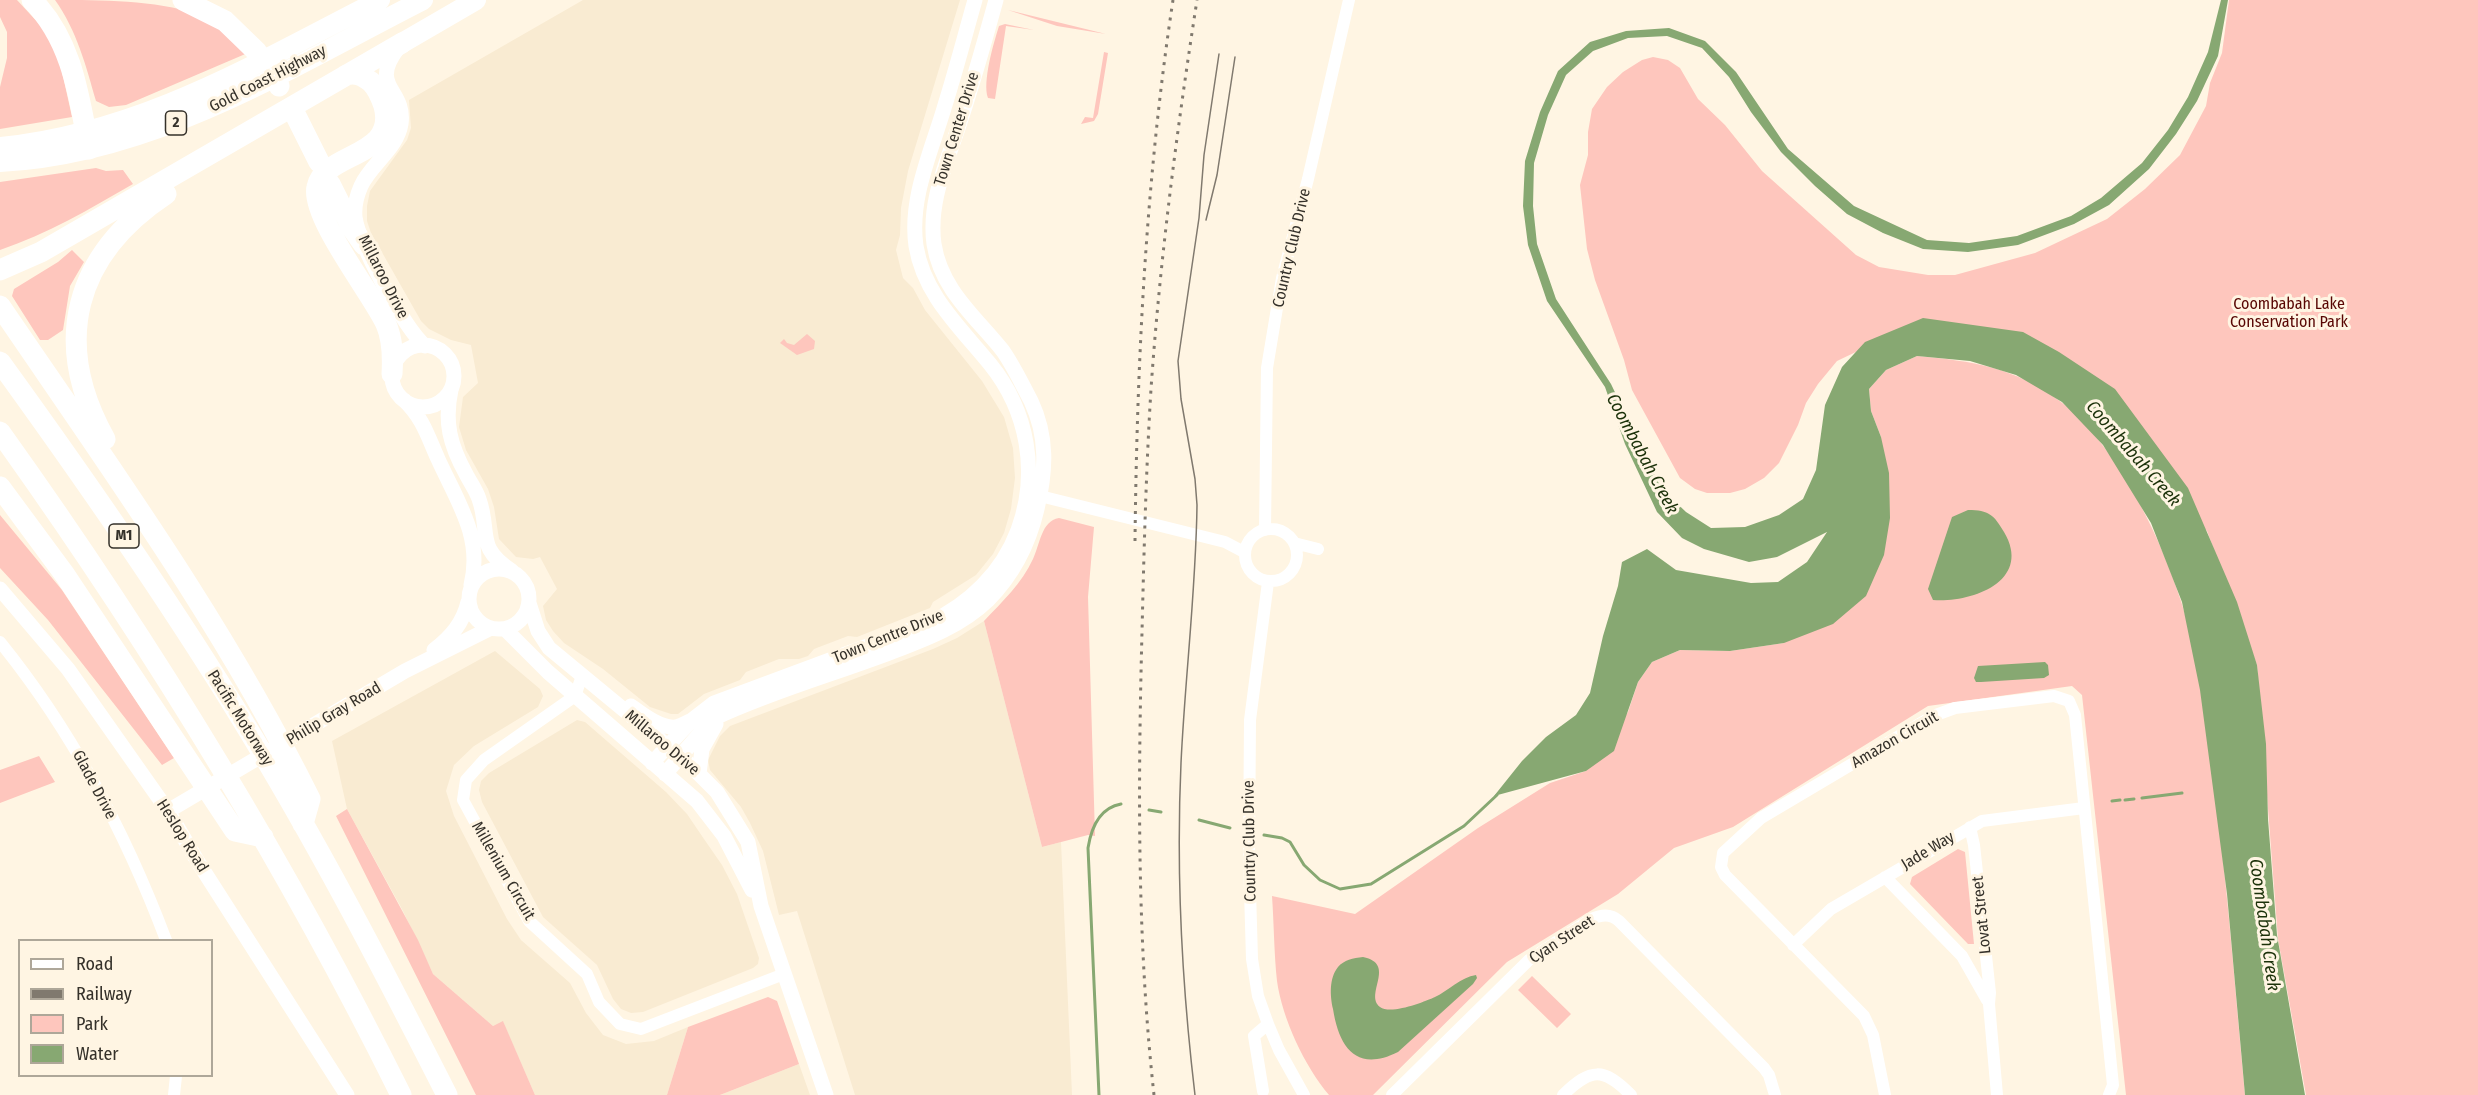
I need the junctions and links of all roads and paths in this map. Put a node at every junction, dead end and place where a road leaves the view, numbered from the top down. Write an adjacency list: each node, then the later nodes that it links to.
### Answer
1 (32, 0): 13 (highway)
2 (183, 0): 11 (highway)
3 (380, 0): 11 (highway, Gold Coast Highway / 2)
4 (423, 0): 11 (highway, Gold Coast Highway / 2)
5 (476, 0): 9 (highway)
6 (975, 0): 12 (street, Town Center Drive)
7 (994, 0): 20 (street, Town Center Drive)
8 (1348, 0): 32 (street, Country Club Drive)
9 (402, 43): 10 (highway); 19 (street, Millaroo Drive)
10 (346, 75): 11 (highway); 25 (highway)
11 (278, 85): 13 (highway, Gold Coast Highway / 2); 15 (highway); 17 (highway)
12 (944, 111): 31 (street, Town Centre Drive)
13 (88, 141): 14 (highway, Gold Coast Highway / 2); 16 (highway, Gold Coast Highway / 2)
14 (0, 147)
15 (216, 151): 21 (highway); 29 (highway)
16 (0, 162)
17 (319, 162)
18 (330, 184): 19 (highway)
19 (364, 245): 23 (street, Millaroo Drive)
20 (937, 259): 31 (street, Town Centre Drive)
21 (6, 268)
22 (0, 306): 29 (highway)
23 (425, 346): 25 (street); 26 (street)
24 (0, 362): 60 (highway, Pacific Motorway / M1)
25 (392, 374): 27 (street)
26 (451, 390): 27 (street); 40 (street)
27 (404, 400): 42 (street)
28 (0, 432): 64 (highway, M1)
29 (110, 466): 60 (highway)
30 (0, 487): 64 (highway)
31 (1034, 495): 36 (street); 50 (street, Town Centre Drive); 51 (street, Town Centre Drive)
32 (1264, 500): 33 (street, Country Club Drive); 34 (street)
33 (1264, 530): 34 (street); 35 (street)
34 (1281, 531): 37 (street)
35 (1250, 540): 36 (street); 38 (street)
36 (1225, 542): 38 (street)
37 (1294, 543): 39 (street); 39 (street)
38 (1244, 552): 41 (street)
39 (1297, 556): 41 (street)
40 (512, 571): 42 (street); 45 (street)
41 (1268, 582): 71 (street, Country Club Drive)
42 (471, 585): 44 (street)
43 (0, 589): 62 (street, Heslop Road)
44 (468, 602): 46 (street); 48 (street, Philip Gray Road)
45 (529, 603): 46 (street); 49 (street, Millaroo Drive)
46 (498, 628): 48 (street, Philip Gray Road); 52 (street, Millaroo Drive)
47 (0, 642): 67 (street, Glade Drive)
48 (405, 671): 62 (street, Philip Gray Road)
49 (586, 680): 52 (street); 54 (street); 55 (street, Millaroo Drive)
50 (806, 683): 51 (street); 53 (street, Town Centre Drive)
51 (766, 684): 54 (street, Town Centre Drive)
52 (575, 696): 57 (street, Millaroo Drive); 69 (street, Millenium Circuit)
53 (723, 714): 56 (street, Town Centre Drive); 59 (street)
54 (692, 720): 55 (street, Town Centre Drive)
55 (668, 747): 56 (street, Millaroo Drive); 57 (street, Town Centre Drive)
56 (680, 757): 58 (street, Town Centre Drive); 59 (street, Millaroo Drive)
57 (652, 763): 58 (street, Millaroo Drive)
58 (665, 774): 66 (street, Millaroo Drive)
59 (699, 774): 66 (street, Millaroo Drive)
60 (292, 783): 78 (highway, Pacific Motorway / M1)
61 (2084, 808): 63 (street, Jade Way); 68 (street, Amazon Circuit); 86 (street, Amazon Circuit)
62 (168, 811): 76 (street, Heslop Road)
63 (1970, 827): 65 (street, Jade Way); 70 (street, Lovat Street)
64 (263, 837): 77 (highway, M1)
65 (1885, 877): 68 (street, Jade Way); 70 (street, Lovat Street)
66 (761, 906): 69 (street, Millaroo Drive)
67 (166, 939)
68 (1794, 945): 84 (street, Amazon Circuit)
69 (784, 974): 79 (street, Millaroo Drive)
70 (1989, 1004): 85 (street, Lovat Street)
71 (1268, 1024): 73 (street); 74 (street, Country Club Drive)
72 (176, 1077): 75 (street)
73 (1263, 1091)
74 (1304, 1094)
75 (174, 1095)
76 (347, 1095)
77 (401, 1095)
78 (447, 1095)
79 (826, 1095)
80 (1392, 1095): 83 (street, Cyan Street)
81 (1563, 1095): 82 (street)
82 (1631, 1095)
83 (1774, 1095)
84 (1885, 1095)
85 (1997, 1095)
86 (2109, 1095)

